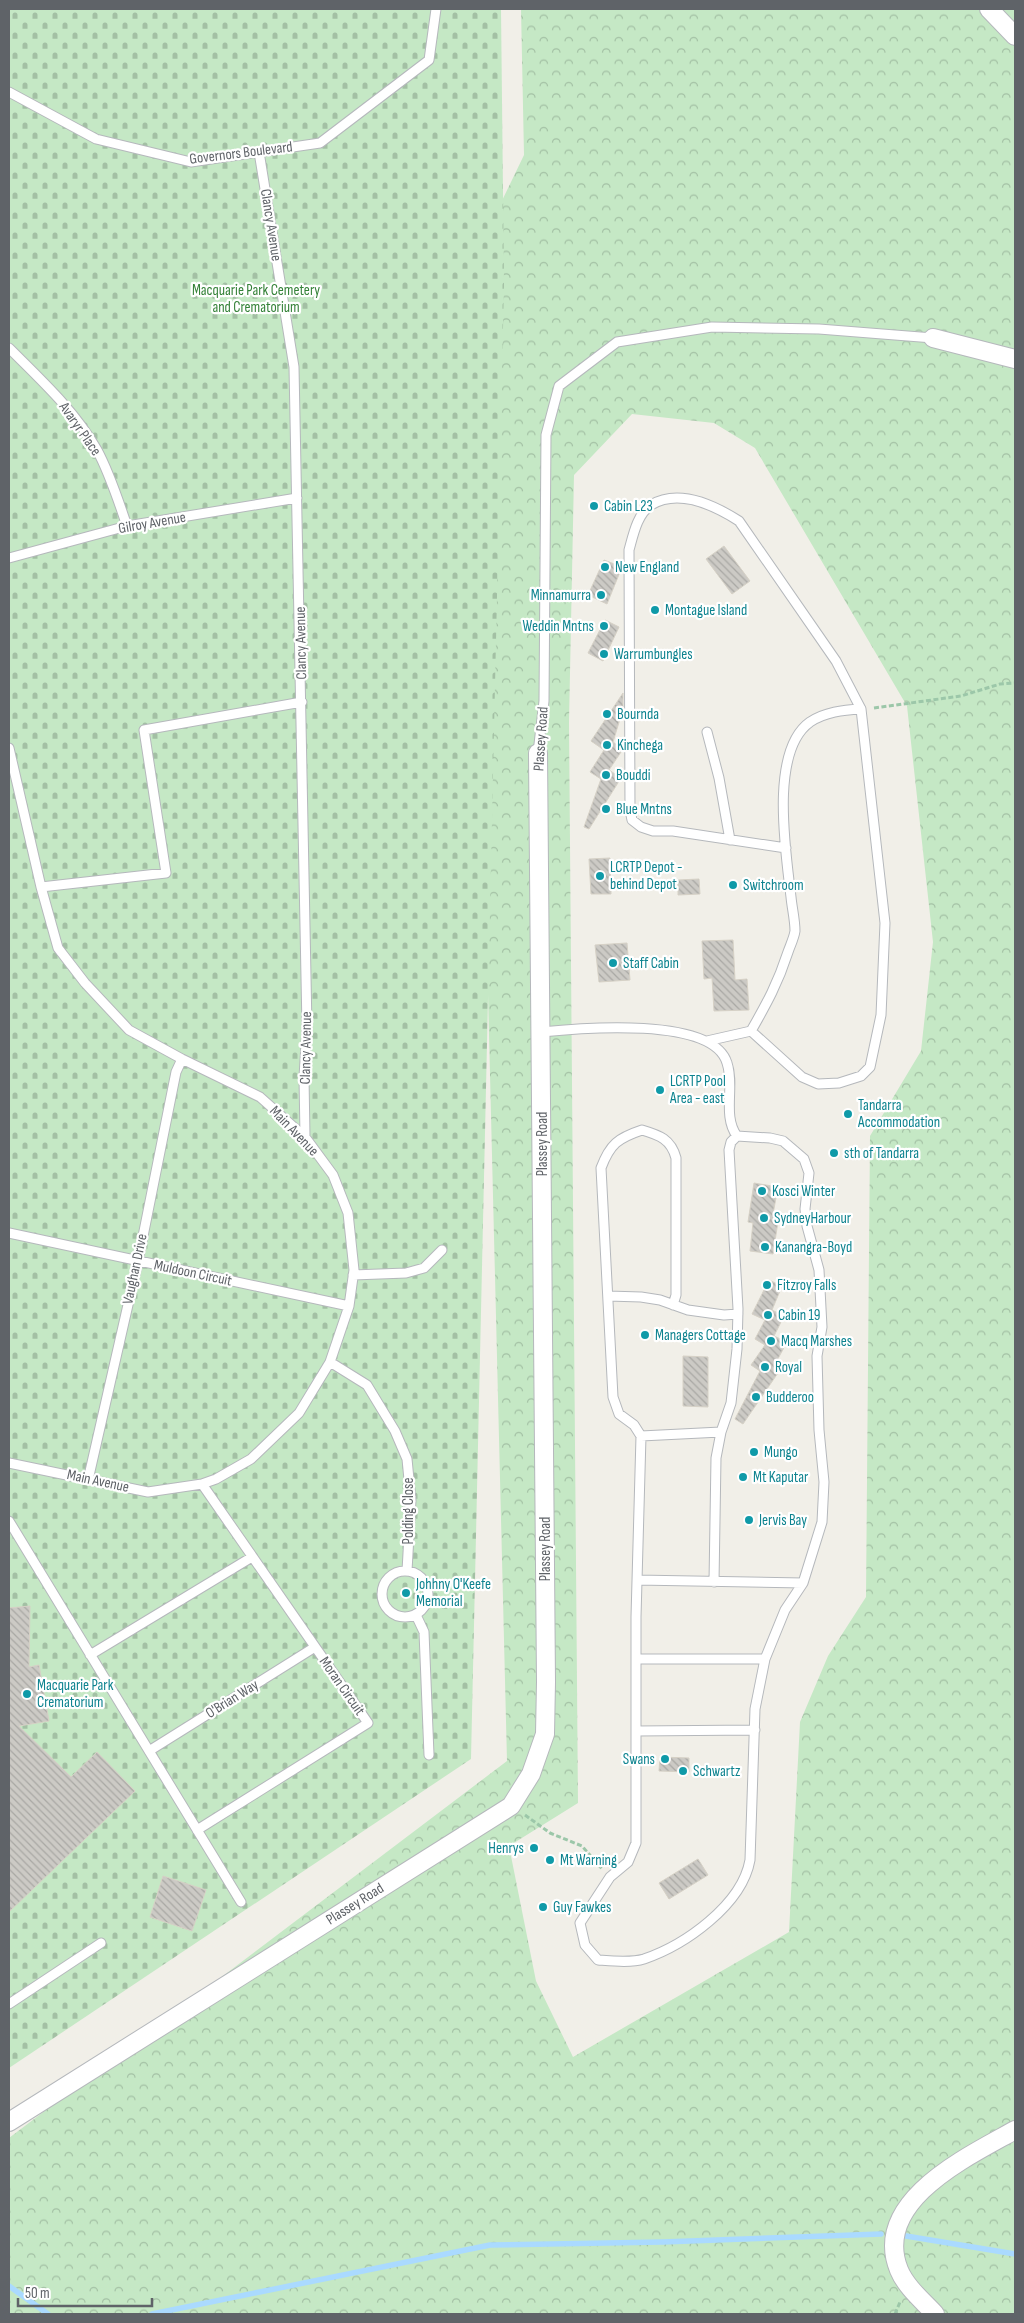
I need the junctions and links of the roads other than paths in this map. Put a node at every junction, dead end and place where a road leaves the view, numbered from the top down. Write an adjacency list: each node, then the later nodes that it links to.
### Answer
1 (436, 9): 5 (lane, Governors Boulevard)
2 (989, 9): 3 (street)
3 (1015, 36)
4 (9, 92): 5 (lane, Governors Boulevard)
5 (259, 152): 9 (lane, Clancy Avenue)
6 (933, 338): 8 (street); 16 (lane, Plassey Road)
7 (9, 348): 10 (lane, Avaryr Place)
8 (1015, 359)
9 (297, 498): 10 (lane, Gilroy Avenue); 12 (lane, Clancy Avenue)
10 (127, 526): 11 (lane, Gilroy Avenue)
11 (9, 558)
12 (302, 702): 19 (lane); 25 (lane, Clancy Avenue)
13 (861, 709): 17 (lane); 18 (lane); 20 (lane)
14 (706, 732): 17 (lane)
15 (9, 748): 19 (lane, Main Avenue)
16 (538, 753): 21 (street, Plassey Road)
17 (730, 840): 18 (lane)
18 (786, 848): 20 (lane)
19 (41, 887): 23 (lane, Main Avenue)
20 (751, 1031): 22 (lane)
21 (541, 1032): 22 (lane); 59 (street, Plassey Road)
22 (707, 1041): 24 (lane)
23 (182, 1059): 25 (lane, Main Avenue); 28 (lane, Vaughan Drive)
24 (737, 1136): 33 (lane); 45 (lane)
25 (305, 1137): 29 (lane, Main Avenue)
26 (9, 1233): 28 (lane, Muldoon Circuit)
27 (442, 1250): 29 (lane)
28 (138, 1261): 32 (lane, Muldoon Circuit); 38 (lane, Vaughan Drive)
29 (353, 1275): 32 (lane, Main Avenue)
30 (608, 1296): 31 (lane); 31 (lane); 36 (lane)
31 (673, 1305): 33 (lane)
32 (349, 1306): 34 (lane, Main Avenue)
33 (738, 1314): 35 (lane)
34 (330, 1362): 39 (lane, Main Avenue); 42 (lane, Polding Close)
35 (721, 1432): 36 (lane); 44 (lane)
36 (641, 1436): 43 (lane)
37 (9, 1463): 38 (lane, Main Avenue)
38 (88, 1480): 39 (lane, Main Avenue)
39 (202, 1484): 41 (lane, Moran Circuit)
40 (9, 1521): 48 (lane)
41 (252, 1557): 47 (lane, Moran Circuit); 48 (lane)
42 (407, 1571): 46 (lane); 46 (lane)
43 (637, 1580): 44 (lane); 49 (lane)
44 (714, 1582): 45 (lane)
45 (803, 1583): 50 (lane)
46 (416, 1615): 54 (lane)
47 (315, 1647): 53 (lane, O'Brian Way); 55 (lane, Moran Circuit)
48 (90, 1654): 53 (lane)
49 (636, 1659): 50 (lane); 52 (lane)
50 (765, 1659): 51 (lane)
51 (755, 1730): 52 (lane); 52 (lane)
52 (637, 1731)
53 (149, 1751): 55 (lane)
54 (429, 1755)
55 (197, 1830): 56 (lane)
56 (242, 1902)
57 (101, 1943): 58 (lane)
58 (9, 2004)
59 (9, 2122)
60 (1015, 2130): 61 (street)
61 (935, 2314)

